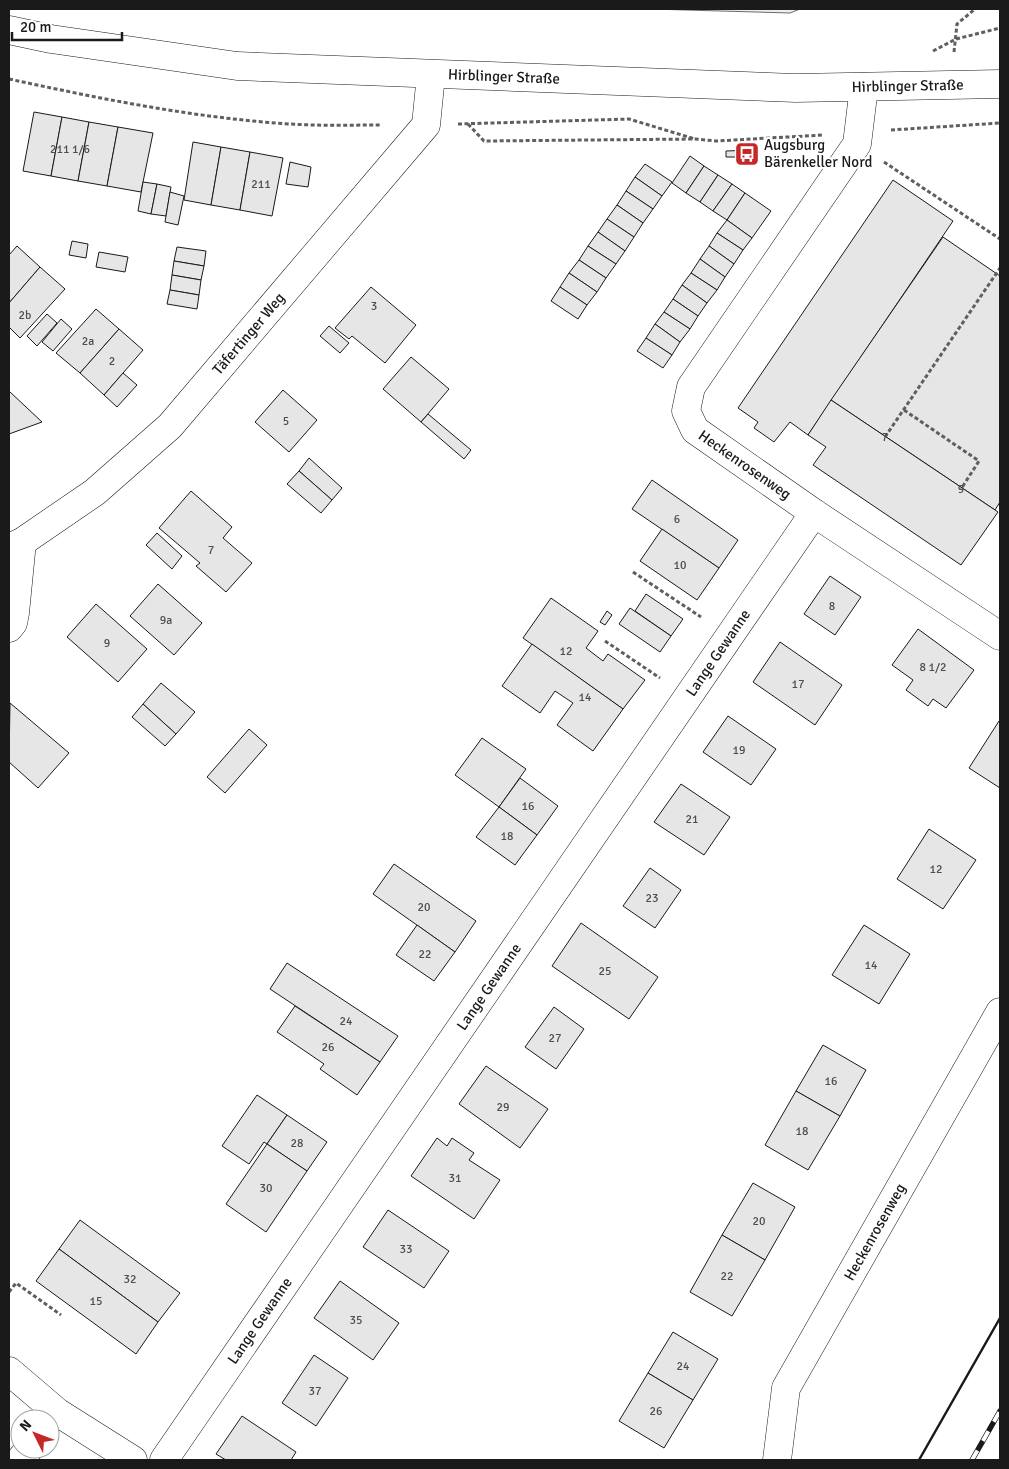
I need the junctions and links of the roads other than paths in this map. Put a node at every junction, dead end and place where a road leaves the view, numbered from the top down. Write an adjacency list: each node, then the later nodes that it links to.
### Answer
1 (9, 30): 2 (street, Hirblinger Straße)
2 (431, 75): 4 (street, Hirblinger Straße); 6 (street, Täfertinger Weg)
3 (1000, 84): 4 (street, Hirblinger Straße)
4 (864, 87): 5 (street, Heckenrosenweg)
5 (814, 514): 8 (street, Heckenrosenweg); 14 (street, Lange Gewanne)
6 (15, 545): 7 (street)
7 (9, 628)
8 (1000, 636)
9 (1000, 1012): 15 (street, Heckenrosenweg)
10 (9, 1371): 11 (street)
11 (45, 1409)
12 (60, 1421): 13 (street)
13 (133, 1460)
14 (164, 1460)
15 (776, 1460)

